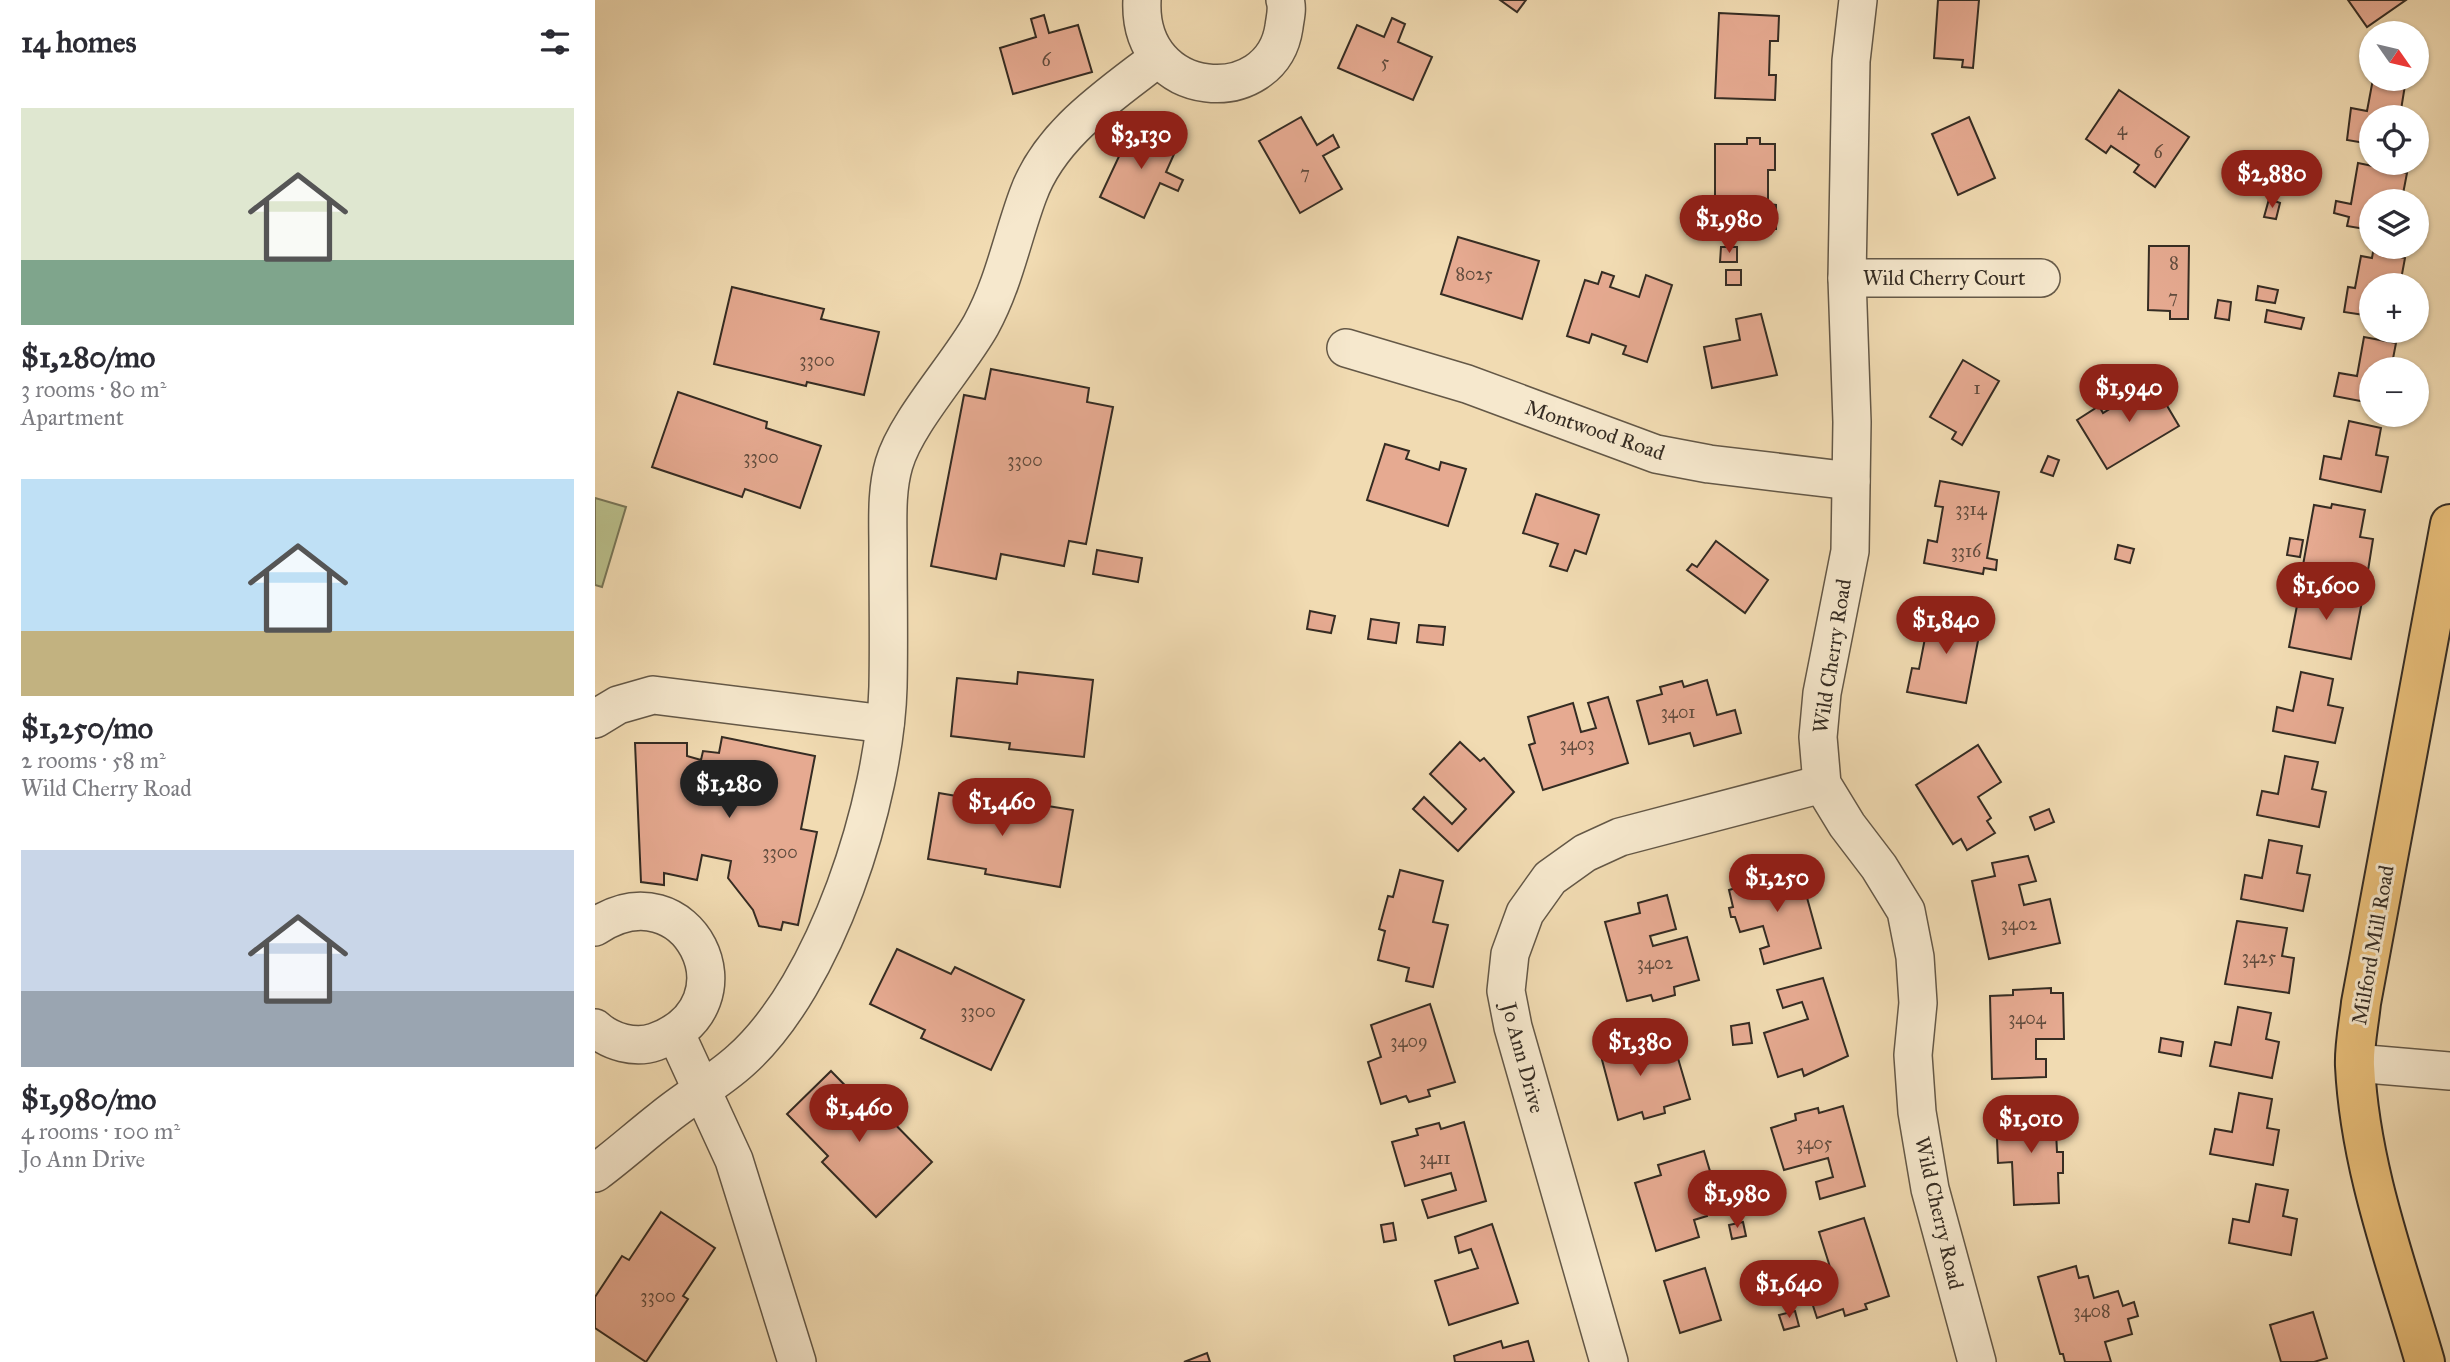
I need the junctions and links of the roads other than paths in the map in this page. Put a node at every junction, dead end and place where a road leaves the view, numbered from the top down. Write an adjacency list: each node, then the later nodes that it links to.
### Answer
1 (1142, 0): 4 (street)
2 (1285, 0): 4 (street)
3 (1858, 0): 5 (street, Wild Cherry Road)
4 (1158, 58): 11 (street)
5 (1847, 278): 6 (street, Wild Cherry Court); 8 (street, Wild Cherry Road)
6 (2041, 278)
7 (1346, 348): 8 (street, Montwood Road)
8 (1851, 481): 12 (street, Wild Cherry Road)
9 (2450, 524): 16 (main road, Milford Mill Road)
10 (595, 719): 11 (street)
11 (885, 724): 18 (street)
12 (1822, 785): 21 (street, Jo Ann Drive); 22 (street, Wild Cherry Road)
13 (595, 927): 15 (street)
14 (595, 1028): 15 (street)
15 (676, 1034): 18 (street)
16 (2355, 1063): 17 (street); 23 (main road, Milford Mill Road)
17 (2450, 1071)
18 (700, 1092): 19 (street); 20 (street)
19 (595, 1173)
20 (797, 1362)
21 (1609, 1362)
22 (1977, 1362)
23 (2425, 1362)

